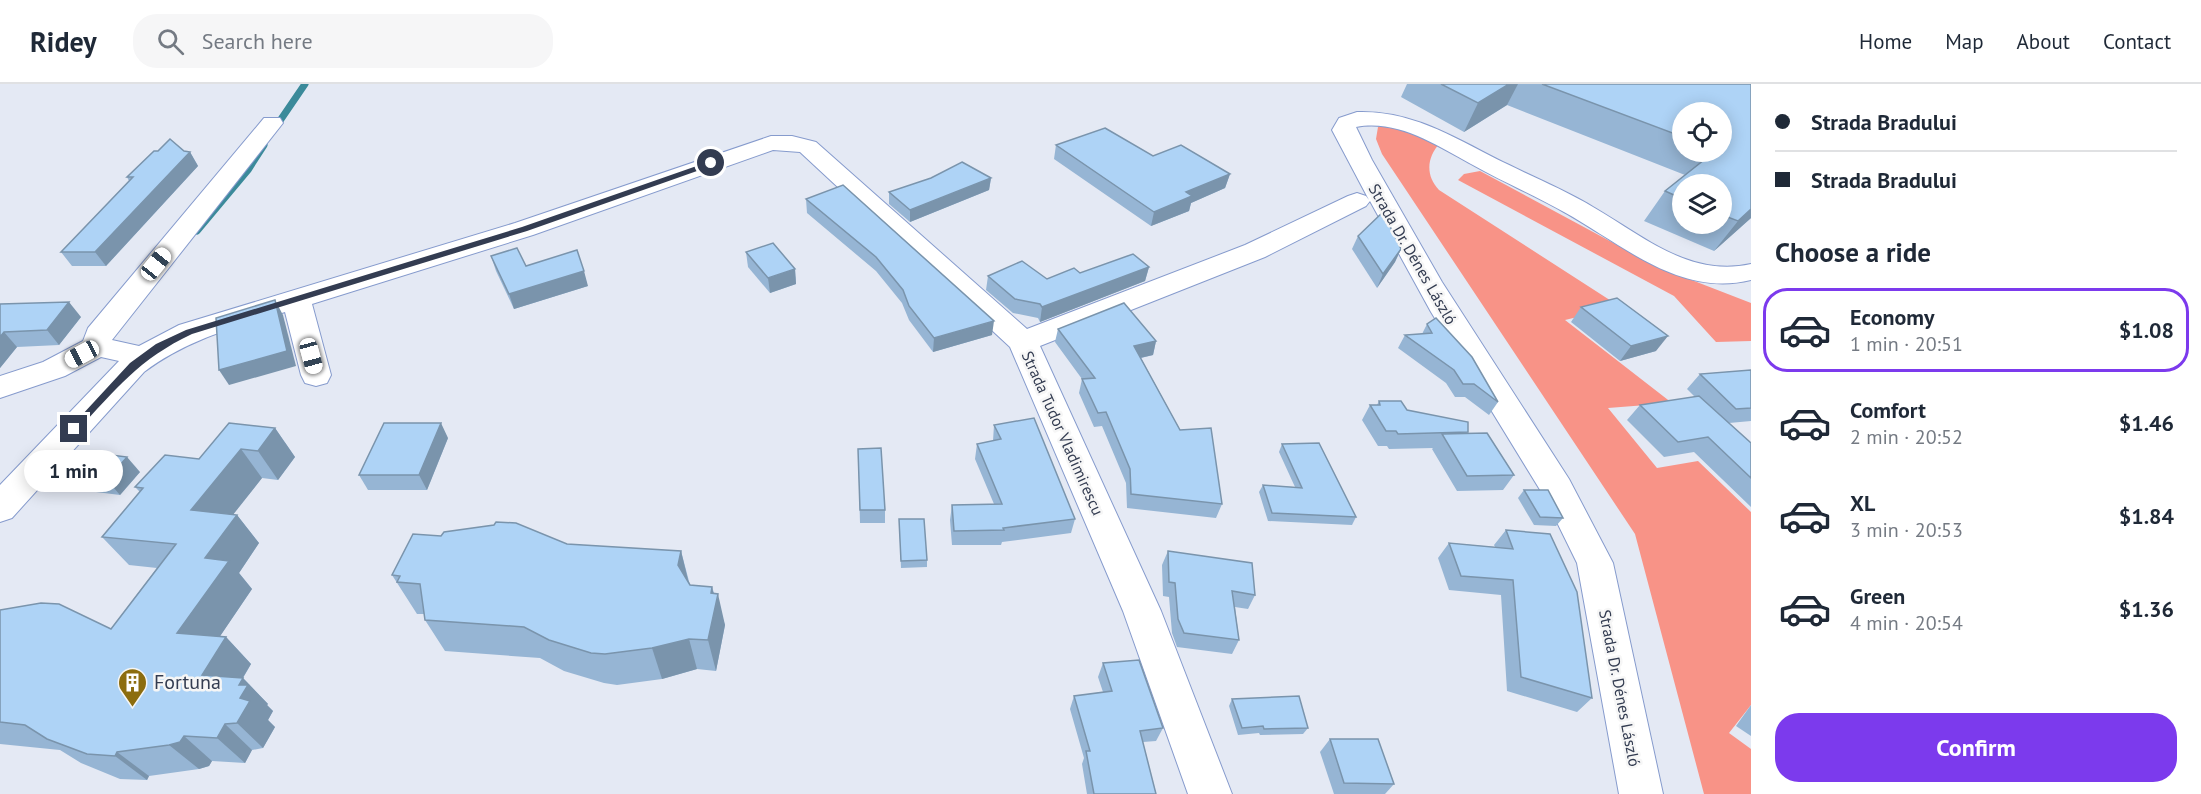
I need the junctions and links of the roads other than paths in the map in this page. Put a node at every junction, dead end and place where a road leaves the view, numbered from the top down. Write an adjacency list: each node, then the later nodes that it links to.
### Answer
1 (272, 123): 6 (street)
2 (1357, 201): 5 (street)
3 (1751, 272): 12 (street, Strada Dr. Dénes László)
4 (296, 298): 5 (street, Strada Tudor Vladimirescu); 7 (street); 8 (street)
5 (1023, 342): 11 (street, Strada Tudor Vladimirescu)
6 (97, 346): 7 (street); 9 (street)
7 (144, 357): 10 (street)
8 (316, 375)
9 (0, 387)
10 (0, 508)
11 (1210, 794)
12 (1641, 794)

